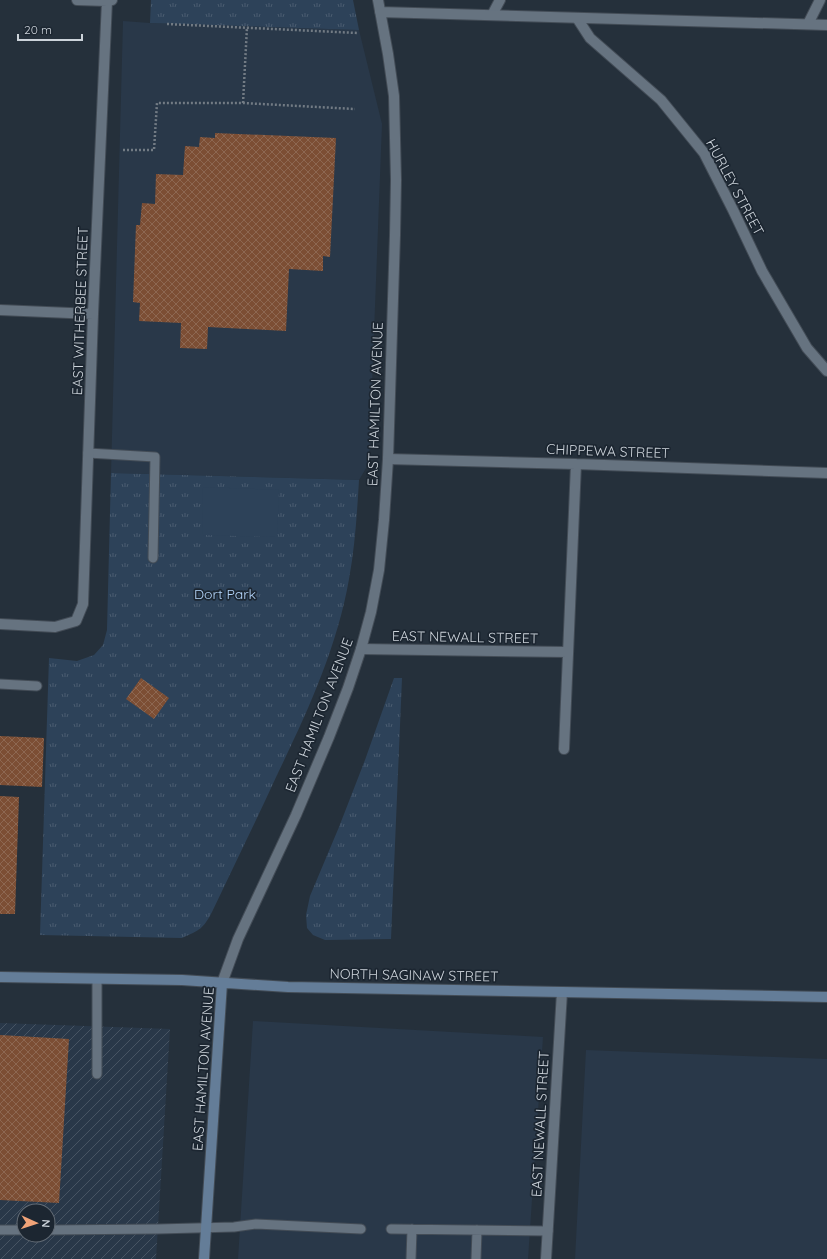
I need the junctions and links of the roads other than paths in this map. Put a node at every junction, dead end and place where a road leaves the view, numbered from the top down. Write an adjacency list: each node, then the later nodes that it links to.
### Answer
1 (77, 0): 5 (street)
2 (378, 0): 6 (street, EAST HAMILTON AVENUE)
3 (500, 0): 7 (street)
4 (820, 0): 9 (street)
5 (110, 1): 12 (street, EAST WITHERBEE STREET)
6 (380, 12): 7 (street); 15 (street, EAST HAMILTON AVENUE)
7 (492, 15): 8 (street)
8 (577, 18): 9 (street); 13 (street, HURLEY STREET)
9 (808, 24): 10 (street)
10 (827, 25)
11 (0, 310): 12 (street)
12 (94, 314): 14 (street, EAST WITHERBEE STREET)
13 (827, 372)
14 (88, 453): 18 (lane); 19 (street, EAST WITHERBEE STREET)
15 (388, 459): 16 (street, CHIPPEWA STREET); 20 (street, EAST HAMILTON AVENUE)
16 (576, 464): 17 (street, CHIPPEWA STREET); 21 (street)
17 (827, 473)
18 (153, 558)
19 (0, 624)
20 (361, 649): 21 (street, EAST NEWALL STREET); 27 (street, EAST HAMILTON AVENUE)
21 (568, 652): 24 (street)
22 (0, 684): 23 (lane)
23 (37, 686)
24 (564, 749)
25 (0, 977): 26 (main road, NORTH SAGINAW STREET)
26 (97, 979): 27 (main road, NORTH SAGINAW STREET); 30 (lane)
27 (222, 983): 28 (main road, NORTH SAGINAW STREET); 31 (main road, EAST HAMILTON AVENUE)
28 (562, 992): 29 (main road, NORTH SAGINAW STREET); 39 (street, EAST NEWALL STREET)
29 (827, 997)
30 (97, 1074)
31 (206, 1228): 32 (lane); 37 (lane); 40 (main road, EAST HAMILTON AVENUE)
32 (361, 1229)
33 (391, 1229): 34 (lane)
34 (412, 1229): 38 (lane); 41 (lane)
35 (0, 1230): 36 (lane)
36 (16, 1230)
37 (56, 1230)
38 (477, 1230): 39 (lane); 42 (lane)
39 (548, 1231): 43 (street, EAST NEWALL STREET)
40 (204, 1259)
41 (411, 1259)
42 (476, 1259)
43 (546, 1259)

